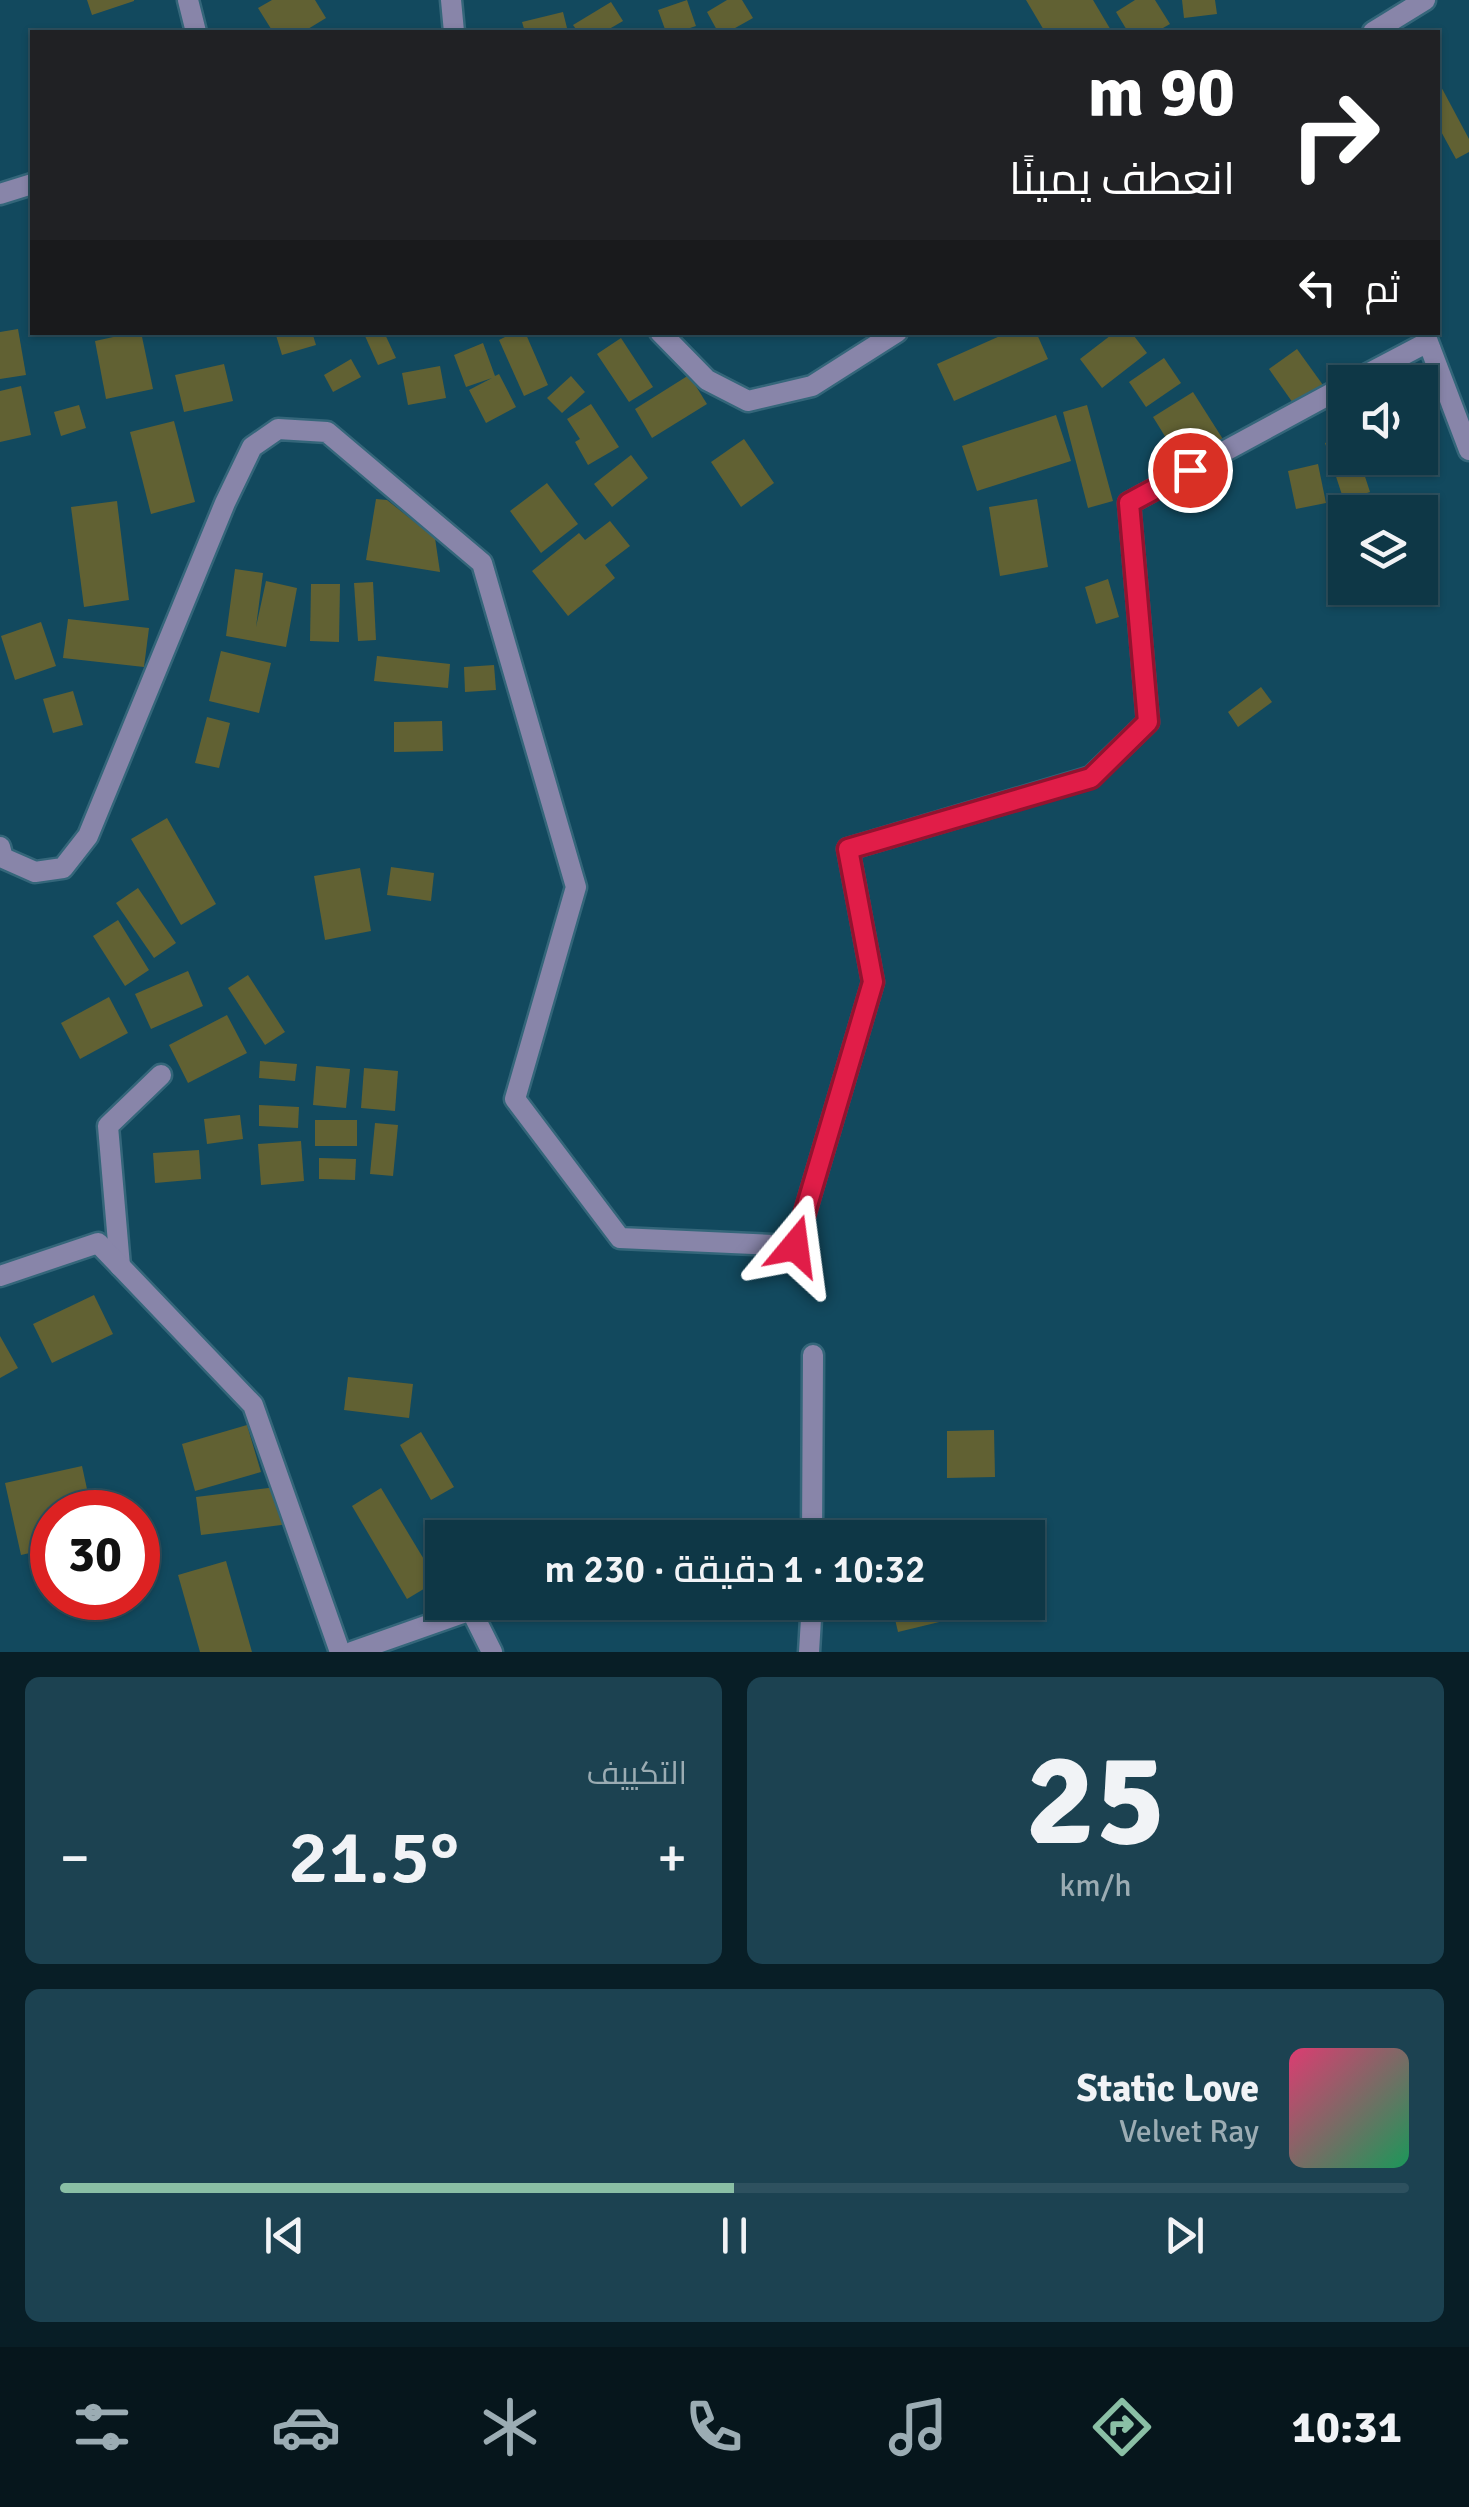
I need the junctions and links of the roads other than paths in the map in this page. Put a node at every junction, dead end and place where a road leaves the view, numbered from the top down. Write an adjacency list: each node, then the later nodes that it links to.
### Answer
1 (188, 0): 4 (street)
2 (451, 0): 5 (street)
3 (1425, 0): 6 (street)
4 (196, 30)
5 (454, 30)
6 (1377, 30)
7 (30, 185): 8 (street)
8 (0, 194)
9 (663, 335): 10 (street)
10 (893, 335)
11 (1384, 365): 12 (street)
12 (1437, 365)
13 (1438, 368): 15 (street)
14 (1328, 395): 16 (street)
15 (1469, 450)
16 (0, 847)
17 (160, 1076): 18 (street)
18 (120, 1266): 19 (street); 23 (street)
19 (0, 1276)
20 (813, 1356): 21 (street)
21 (812, 1520)
22 (811, 1620): 26 (street)
23 (340, 1652)
24 (352, 1652): 25 (street)
25 (492, 1652)
26 (810, 1652)

